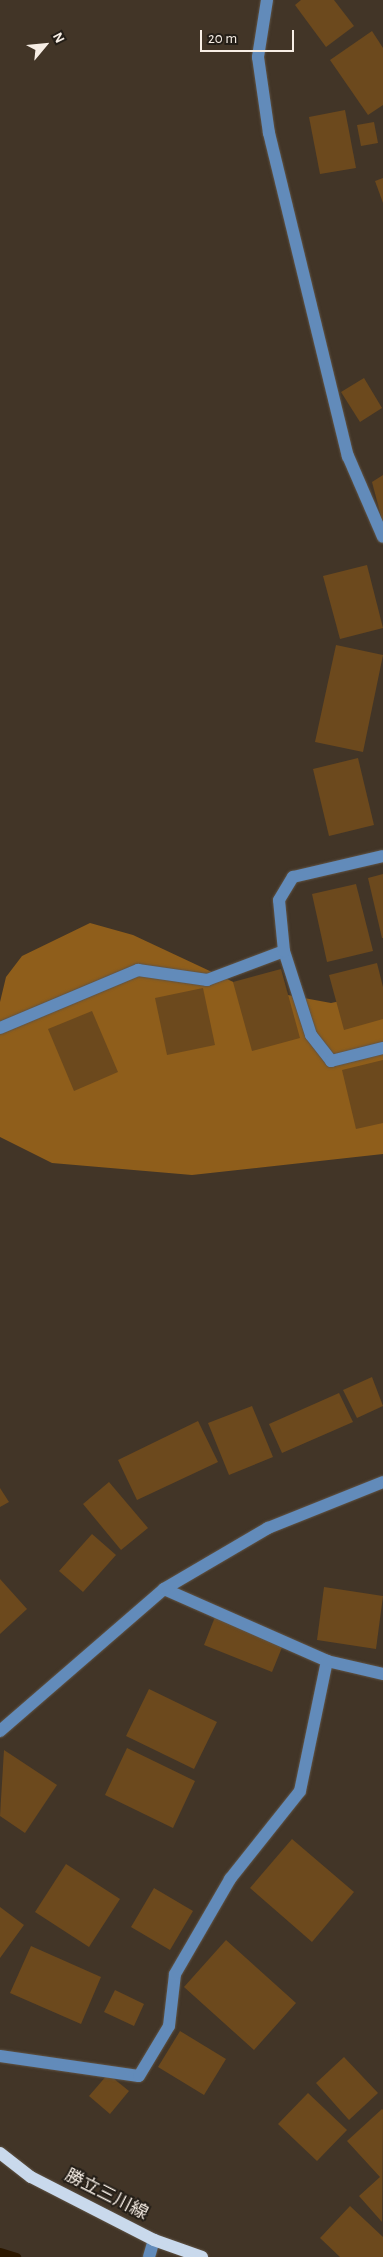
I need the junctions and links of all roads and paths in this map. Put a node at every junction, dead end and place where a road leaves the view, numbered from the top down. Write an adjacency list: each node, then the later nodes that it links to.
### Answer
1 (267, 0): 2 (street)
2 (383, 537)
3 (383, 856): 4 (street)
4 (284, 951): 5 (street); 6 (street)
5 (0, 1028)
6 (383, 1048)
7 (383, 1482): 8 (street)
8 (164, 1589): 9 (street); 11 (street)
9 (327, 1661): 10 (street); 12 (street)
10 (383, 1674)
11 (0, 1731)
12 (0, 2056)
13 (0, 2153): 14 (main road, 勝立三川線)
14 (154, 2240): 15 (street); 16 (main road, 勝立三川線)
15 (149, 2257)
16 (202, 2257)

